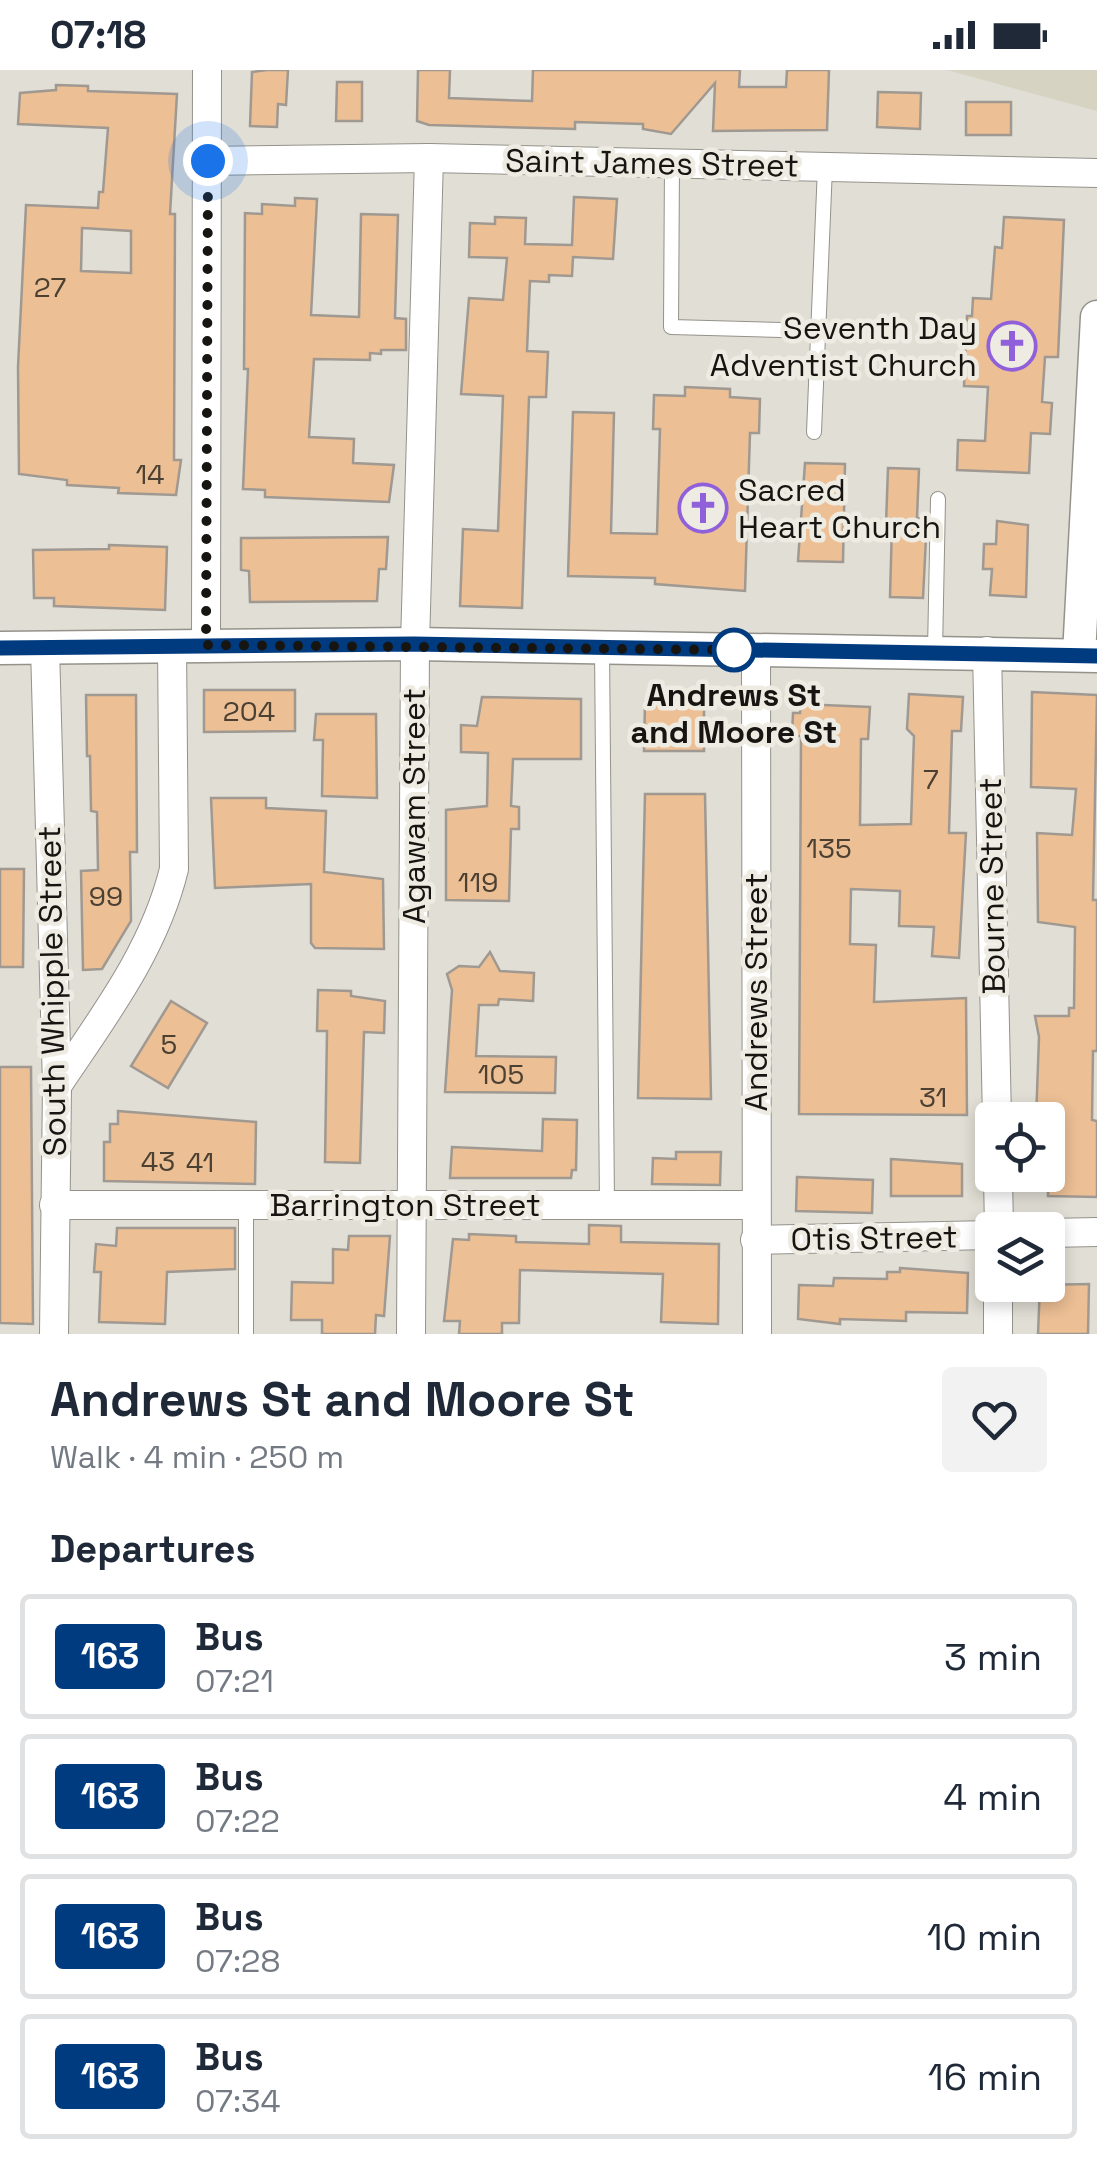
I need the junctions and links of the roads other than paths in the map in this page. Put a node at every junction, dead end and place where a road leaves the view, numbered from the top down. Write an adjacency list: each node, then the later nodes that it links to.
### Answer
1 (207, 70): 3 (street)
2 (429, 158): 3 (street, Saint James Street); 4 (street, Saint James Street); 11 (street, Agawam Street)
3 (208, 161): 12 (street)
4 (672, 164): 5 (street, Saint James Street); 8 (lane)
5 (825, 167): 6 (street, Saint James Street); 8 (lane)
6 (1097, 174)
7 (1097, 316): 20 (street)
8 (820, 331): 9 (lane)
9 (814, 432)
10 (938, 499): 18 (lane)
11 (414, 644): 12 (street); 16 (street); 25 (street, Agawam Street)
12 (206, 645): 13 (street)
13 (172, 646): 14 (street); 21 (street)
14 (45, 647): 15 (street); 21 (street, South Whipple Street)
15 (0, 648)
16 (602, 648): 17 (street); 26 (lane)
17 (756, 651): 18 (street); 27 (street, Andrews Street)
18 (935, 651): 19 (street)
19 (988, 651): 20 (street); 22 (street, Bourne Street)
20 (1088, 655)
21 (57, 1086): 24 (street, South Whipple Street)
22 (996, 1102)
23 (246, 1204): 24 (street, Barrington Street); 25 (street, Barrington Street); 34 (lane)
24 (54, 1205): 33 (street, South Whipple Street)
25 (411, 1205): 26 (street, Barrington Street); 35 (street, Agawam Street)
26 (607, 1205): 27 (street, Barrington Street)
27 (756, 1205): 31 (street, Andrews Street)
28 (1097, 1232): 29 (street)
29 (1065, 1233)
30 (975, 1235): 31 (street, Otis Street)
31 (755, 1240): 36 (street, Andrews Street)
32 (998, 1302): 37 (street)
33 (54, 1334)
34 (246, 1334)
35 (411, 1334)
36 (756, 1334)
37 (998, 1334)

